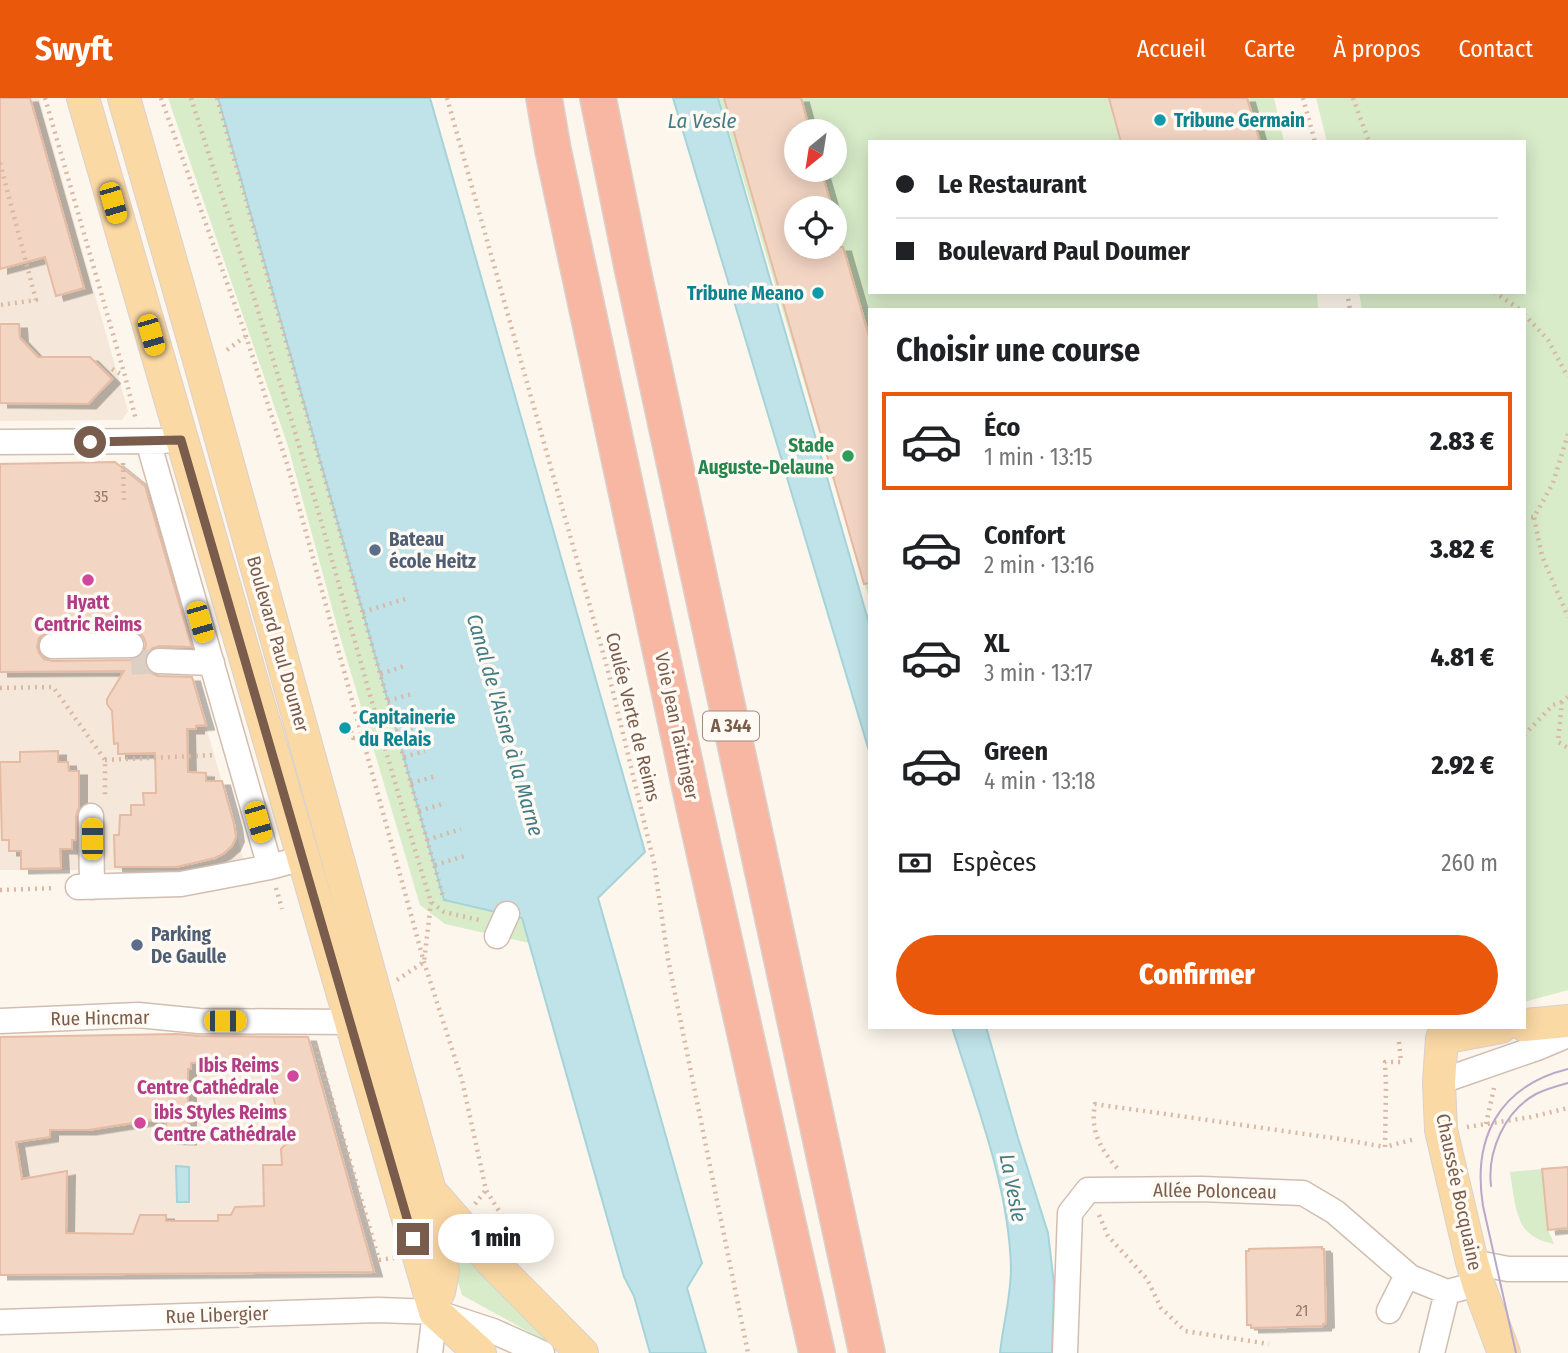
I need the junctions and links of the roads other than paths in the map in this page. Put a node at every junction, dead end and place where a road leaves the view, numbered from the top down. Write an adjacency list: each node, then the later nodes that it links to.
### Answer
1 (83, 98): 8 (main road, Boulevard Paul Doumer)
2 (124, 98): 25 (main road, Boulevard Paul Doumer)
3 (519, 98): 6 (highway)
4 (544, 98): 6 (highway, Voie Jean Taittinger / A 344)
5 (598, 98): 38 (highway, A 344)
6 (554, 150): 37 (highway, Voie Jean Taittinger / A 344)
7 (142, 431): 8 (street); 9 (street); 13 (street)
8 (181, 440): 15 (main road, Boulevard Paul Doumer)
9 (0, 442)
10 (131, 645): 11 (street)
11 (52, 646)
12 (159, 653): 13 (street)
13 (210, 656): 16 (street)
14 (91, 816): 16 (street)
15 (303, 858): 16 (street); 19 (main road, Boulevard Paul Doumer)
16 (270, 867)
17 (0, 1021): 19 (street, Rue Hincmar)
18 (1568, 1021): 20 (main road)
19 (350, 1022): 31 (main road, Boulevard Paul Doumer)
20 (1526, 1025)
21 (1478, 1029): 22 (main road)
22 (1443, 1032): 24 (main road, Chaussée Bocquaine)
23 (1568, 1035): 24 (street)
24 (1439, 1082): 27 (main road, Chaussée Bocquaine)
25 (430, 1191): 31 (main road, Boulevard Paul Doumer); 36 (main road, Boulevard Paul Doumer)
26 (1568, 1269): 27 (street)
27 (1475, 1274): 29 (street); 41 (main road, Chaussée Bocquaine)
28 (1407, 1275): 29 (street, Allée Polonceau); 30 (street); 39 (street, Allée Polonceau)
29 (1447, 1292): 40 (street)
30 (1389, 1311)
31 (435, 1312): 32 (street, Rue Libergier); 33 (street); 34 (main road); 35 (street)
32 (0, 1322)
33 (429, 1353)
34 (480, 1353)
35 (542, 1353)
36 (582, 1353)
37 (817, 1353)
38 (867, 1353)
39 (1065, 1353)
40 (1432, 1353)
41 (1504, 1353)

